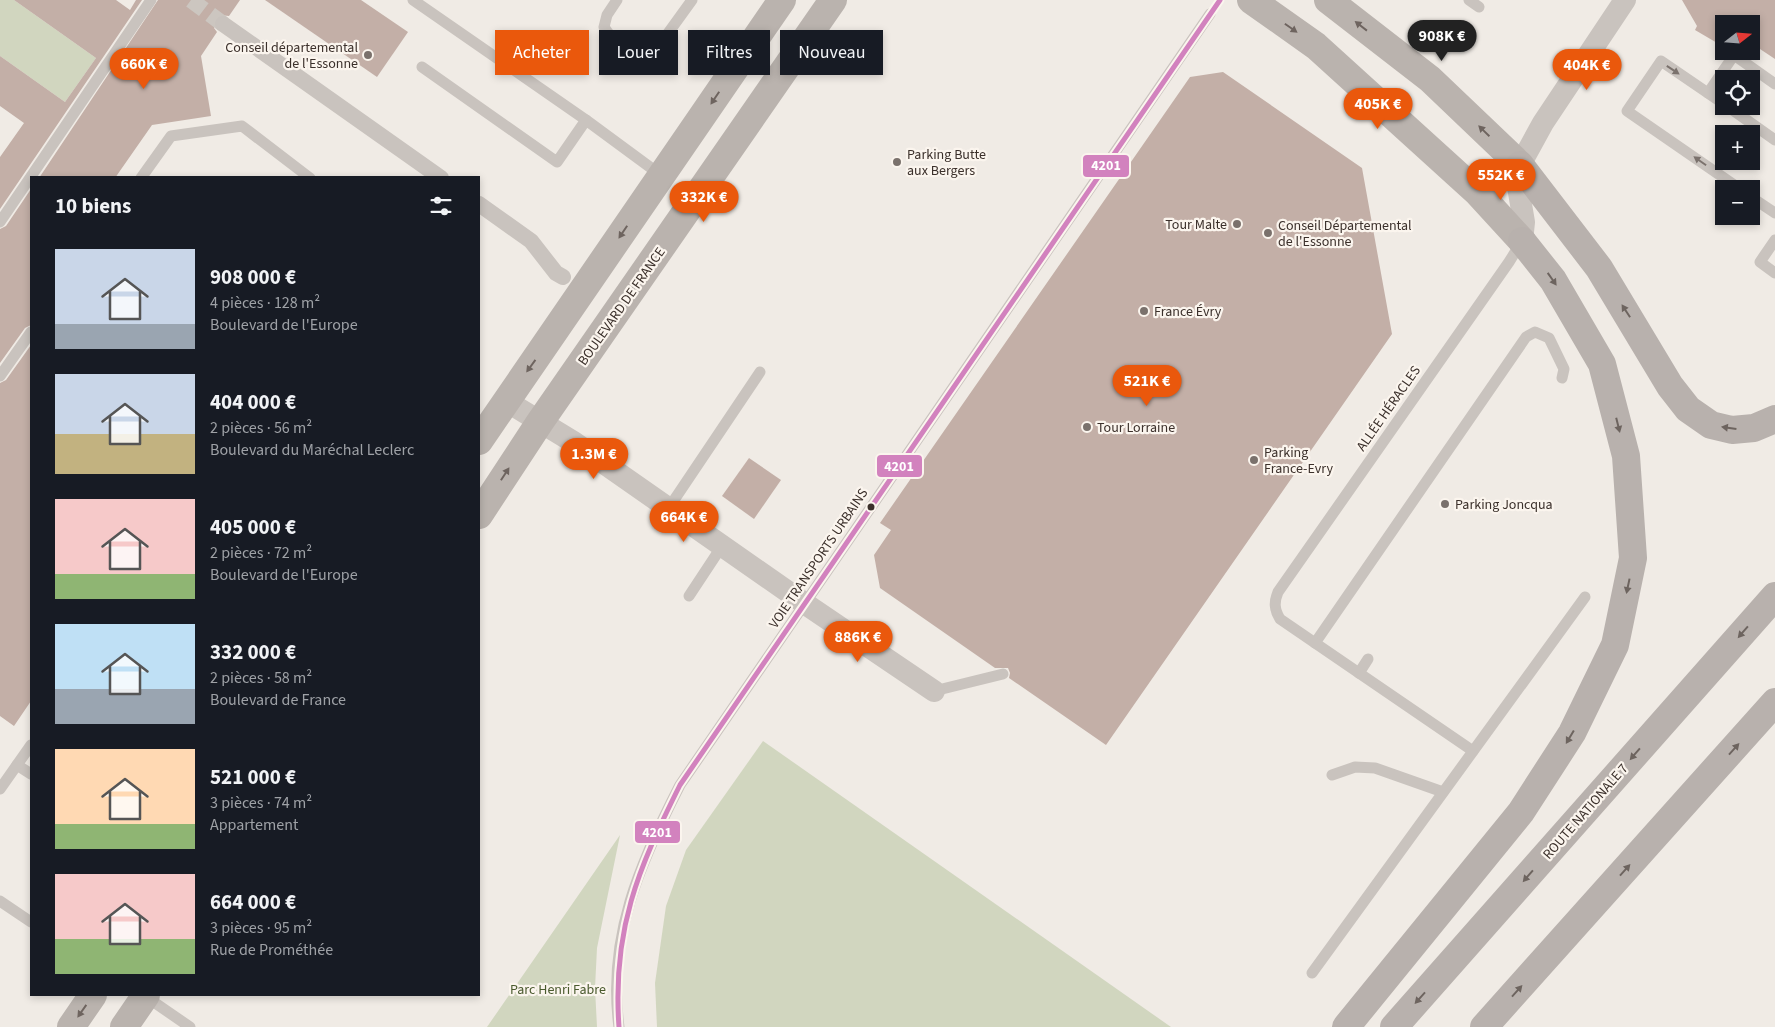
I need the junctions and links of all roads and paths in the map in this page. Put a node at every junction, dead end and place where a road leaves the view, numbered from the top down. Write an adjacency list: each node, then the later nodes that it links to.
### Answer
1 (151, 0): 22 (lane)
2 (413, 0): 19 (lane)
3 (618, 0): 4 (lane)
4 (692, 0)
5 (782, 0): 26 (main road, one-way to 26)
6 (833, 0): 43 (main road, BOULEVARD DE FRANCE)
7 (1251, 0): 33 (main road, one-way to 33)
8 (1328, 0): 21 (main road, one-way to 8)
9 (1469, 0): 11 (lane)
10 (1625, 0): 21 (street)
11 (1479, 7)
12 (1210, 14): 51 (lane, VOIE TRANSPORTS URBAINS)
13 (224, 24): 25 (street)
14 (422, 67): 19 (lane)
15 (1775, 84): 16 (lane)
16 (1708, 93): 17 (lane); 28 (lane, one-way to 16)
17 (1715, 98)
18 (1739, 115): 20 (lane)
19 (586, 120): 26 (lane)
20 (1775, 140)
21 (1520, 165): 33 (street); 42 (main road, one-way to 21)
22 (31, 176)
23 (142, 176): 24 (lane)
24 (307, 176)
25 (438, 176)
26 (662, 176): 41 (main road, one-way to 41)
27 (30, 178): 32 (lane)
28 (1727, 180)
29 (1760, 203): 31 (lane)
30 (480, 205): 36 (street)
31 (1775, 213)
32 (0, 222)
33 (1522, 240): 52 (lane, ALLÉE HÉRACLES); 75 (main road, one-way to 75)
34 (1775, 240): 35 (lane)
35 (1775, 273)
36 (563, 277)
37 (30, 333): 39 (lane)
38 (760, 372): 45 (lane)
39 (0, 376)
40 (1562, 378): 52 (lane)
41 (506, 400): 43 (street); 44 (main road)
42 (1775, 419)
43 (540, 422): 45 (street); 46 (main road, BOULEVARD DE FRANCE, one-way to 43)
44 (480, 440)
45 (668, 509): 47 (street)
46 (480, 513)
47 (722, 546): 48 (lane); 51 (street)
48 (689, 596)
49 (1585, 596): 59 (lane)
50 (1775, 596): 76 (main road, ROUTE NATIONALE 7, one-way to 76)
51 (804, 604): 56 (street); 74 (lane, VOIE TRANSPORTS URBAINS)
52 (1315, 643): 54 (lane)
53 (1368, 659): 54 (lane)
54 (1359, 673): 59 (lane)
55 (1003, 674): 56 (lane)
56 (934, 691)
57 (1775, 702): 77 (main road, one-way to 57)
58 (30, 746): 60 (lane)
59 (1473, 751): 64 (lane)
60 (17, 765): 61 (lane); 63 (lane)
61 (30, 773)
62 (1332, 775): 64 (lane)
63 (0, 790)
64 (1443, 792): 67 (lane)
65 (0, 901): 66 (lane)
66 (30, 921)
67 (1312, 973)
68 (92, 996): 71 (main road, one-way to 71)
69 (144, 996): 72 (main road)
70 (146, 996): 73 (lane)
71 (71, 1027)
72 (124, 1027)
73 (190, 1027)
74 (619, 1027)
75 (1346, 1027)
76 (1394, 1027)
77 (1484, 1027)

